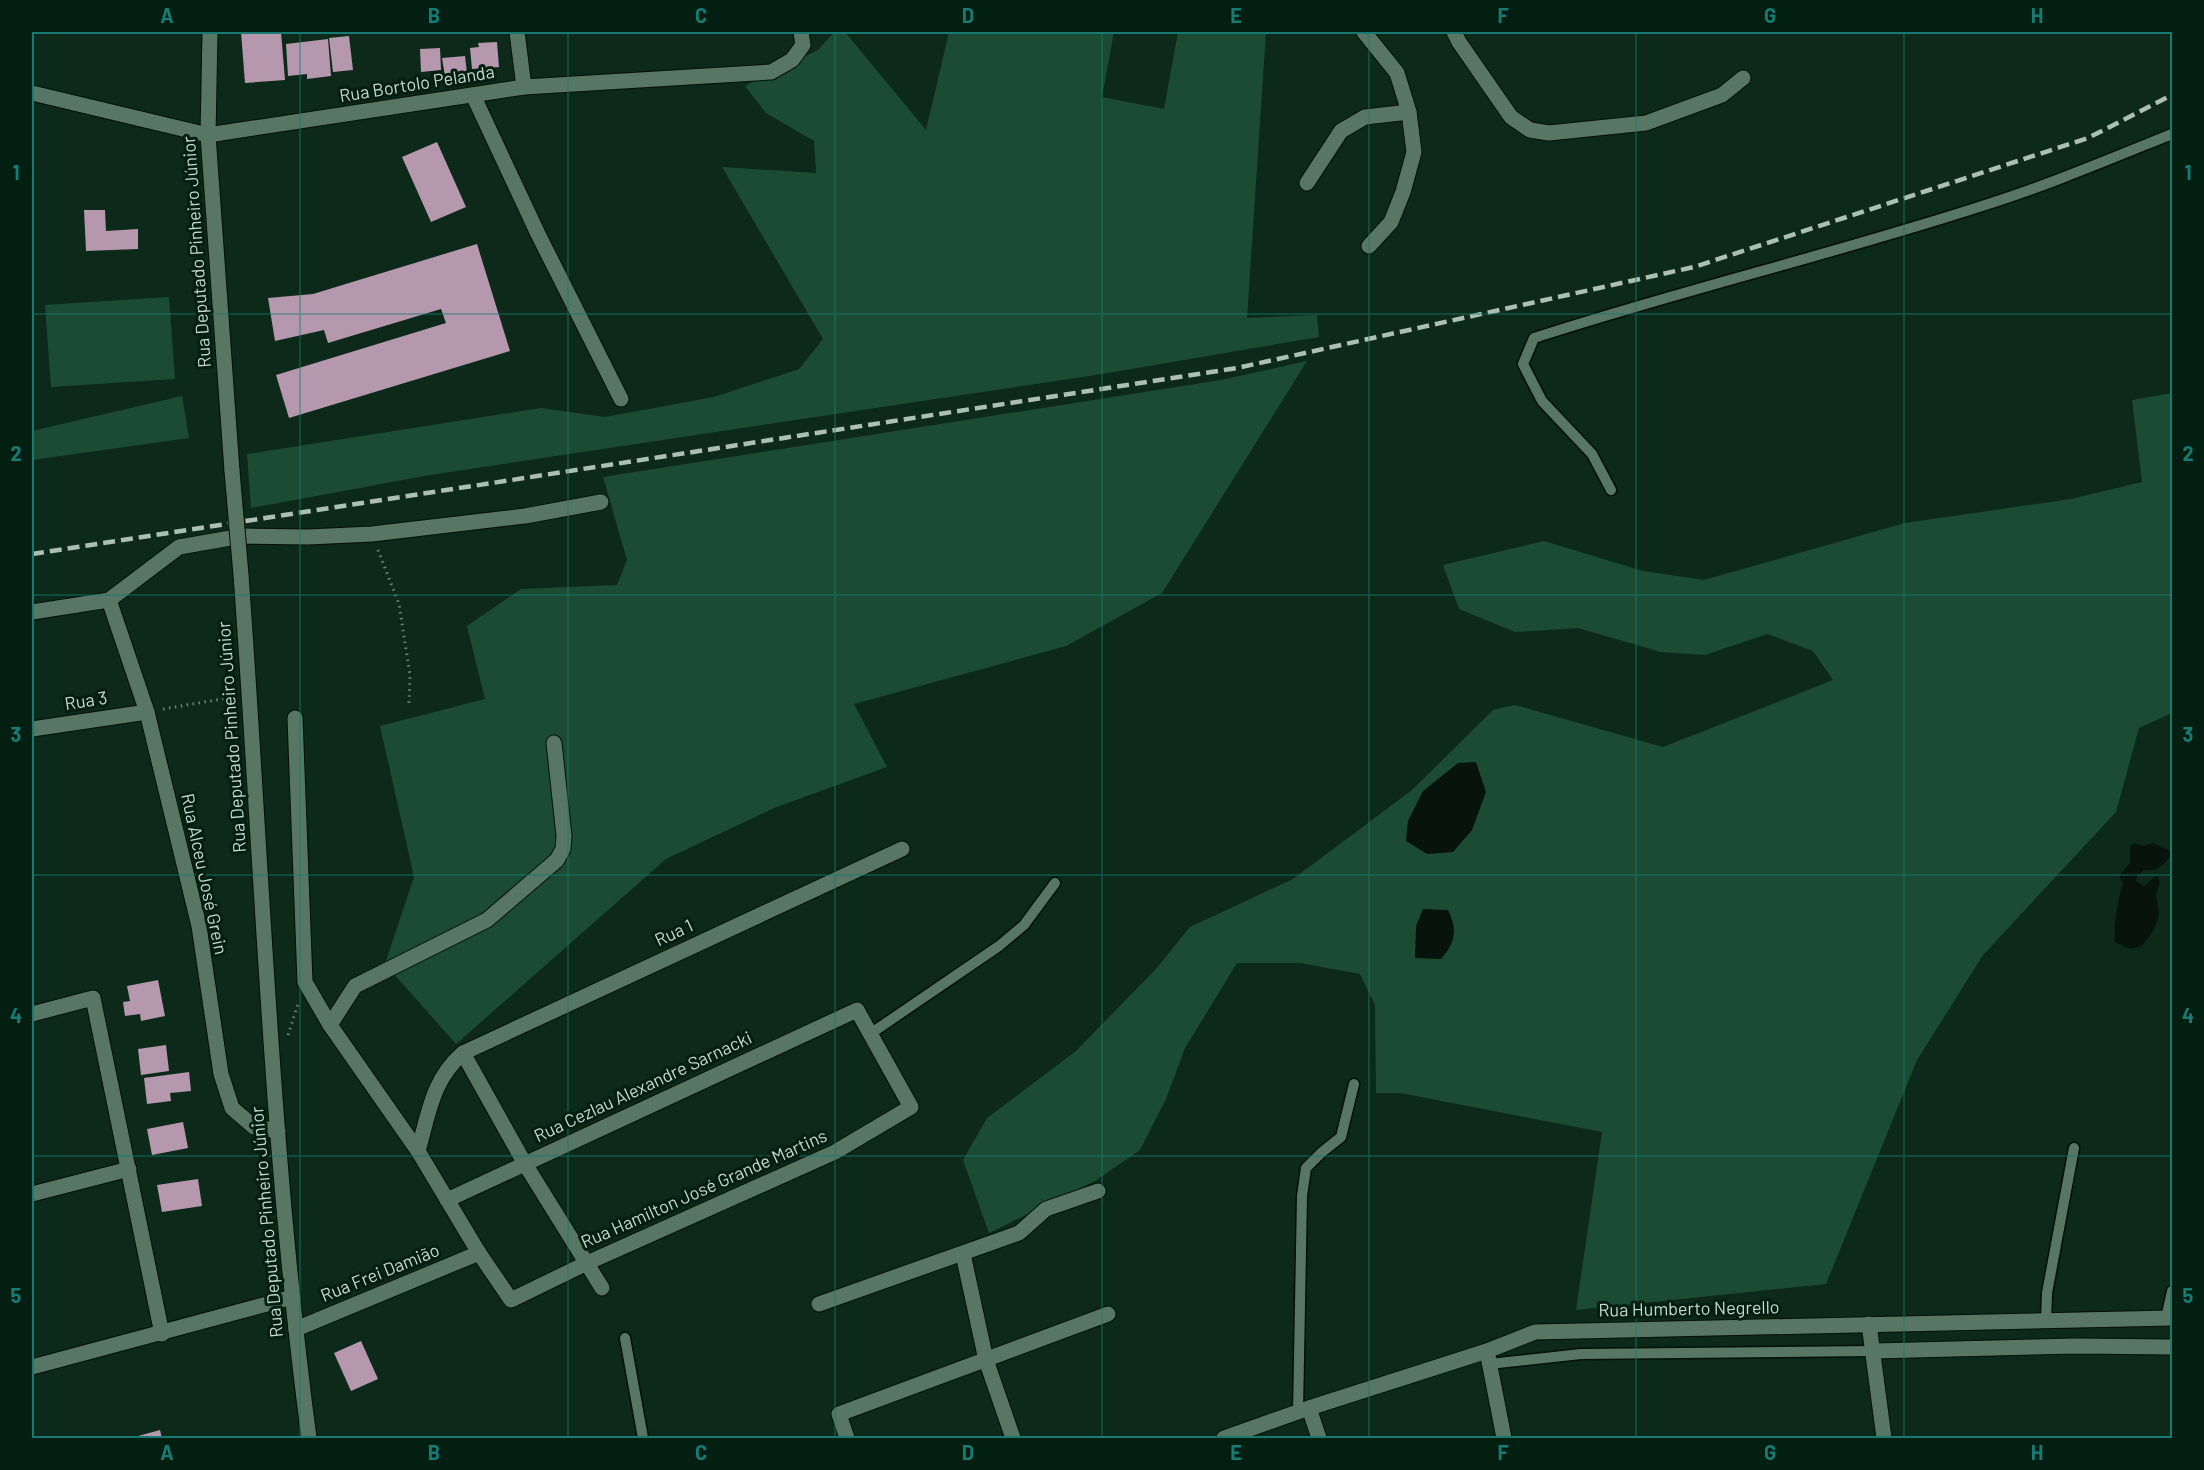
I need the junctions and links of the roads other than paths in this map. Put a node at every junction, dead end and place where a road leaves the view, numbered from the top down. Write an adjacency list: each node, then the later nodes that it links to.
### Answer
1 (210, 32): 12 (street, Rua Deputado Pinheiro Júnior)
2 (517, 32): 7 (street)
3 (1364, 32): 10 (street)
4 (1454, 32): 6 (street)
5 (802, 38): 7 (street, Rua Bortolo Pelanda)
6 (1743, 78)
7 (524, 87): 9 (street, Rua Bortolo Pelanda)
8 (32, 93): 12 (street, Rua Bortolo Pelanda)
9 (473, 95): 12 (street, Rua Bortolo Pelanda); 15 (street)
10 (1409, 112): 13 (street); 14 (street)
11 (2172, 134): 16 (lane)
12 (208, 135): 31 (street, Rua Deputado Pinheiro Júnior, bridge)
13 (1307, 183)
14 (1369, 246)
15 (621, 399)
16 (1611, 490)
17 (602, 502): 18 (street)
18 (109, 600): 19 (street); 20 (street, Rua Alceu José Grein)
19 (32, 612)
20 (147, 712): 22 (street, Rua 3); 31 (street, Rua Alceu José Grein)
21 (295, 718): 27 (street)
22 (32, 729)
23 (554, 742): 27 (street)
24 (902, 849): 29 (street, Rua 1)
25 (1055, 883): 28 (lane)
26 (32, 1014): 35 (street)
27 (330, 1025): 33 (street)
28 (870, 1034): 34 (street, Rua Cezlau Alexandre Sarnacki); 41 (street, Rua Hamilton José Grande Martins)
29 (463, 1053): 33 (street); 34 (street)
30 (1354, 1084): 58 (lane)
31 (278, 1131): 44 (street, Rua Deputado Pinheiro Júnior)
32 (2074, 1148): 48 (lane)
33 (418, 1151): 38 (street)
34 (525, 1164): 38 (street, Rua Cezlau Alexandre Sarnacki); 41 (street)
35 (129, 1169): 37 (street); 51 (street)
36 (1098, 1191): 40 (street)
37 (32, 1194)
38 (447, 1200): 39 (street)
39 (479, 1253): 41 (street, Rua Hamilton José Grande Martins); 50 (street, Rua Frei Damião)
40 (963, 1254): 45 (street); 56 (street)
41 (586, 1263): 42 (street)
42 (602, 1288)
43 (2172, 1291): 47 (lane)
44 (293, 1297): 50 (street, Rua Deputado Pinheiro Júnior); 51 (street)
45 (819, 1304)
46 (1108, 1314): 56 (street)
47 (2169, 1318): 48 (street, Rua Humberto Negrello)
48 (2046, 1321): 49 (street, Rua Humberto Negrello)
49 (1869, 1324): 54 (street); 55 (street, Rua Humberto Negrello)
50 (296, 1329): 59 (street, Rua Deputado Pinheiro Júnior)
51 (162, 1334): 57 (street)
52 (625, 1338): 60 (lane)
53 (2172, 1347): 54 (street, Rua Humberto Negrello)
54 (1874, 1351): 55 (lane, Rua Humberto Negrello); 66 (street)
55 (1488, 1358): 58 (street, Rua Humberto Negrello); 65 (street)
56 (986, 1360): 61 (street); 62 (street)
57 (32, 1367)
58 (1303, 1410): 63 (street, Rua Humberto Negrello); 64 (street)
59 (309, 1438)
60 (643, 1438)
61 (847, 1438)
62 (1013, 1438)
63 (1224, 1438)
64 (1319, 1438)
65 (1504, 1438)
66 (1884, 1438)

